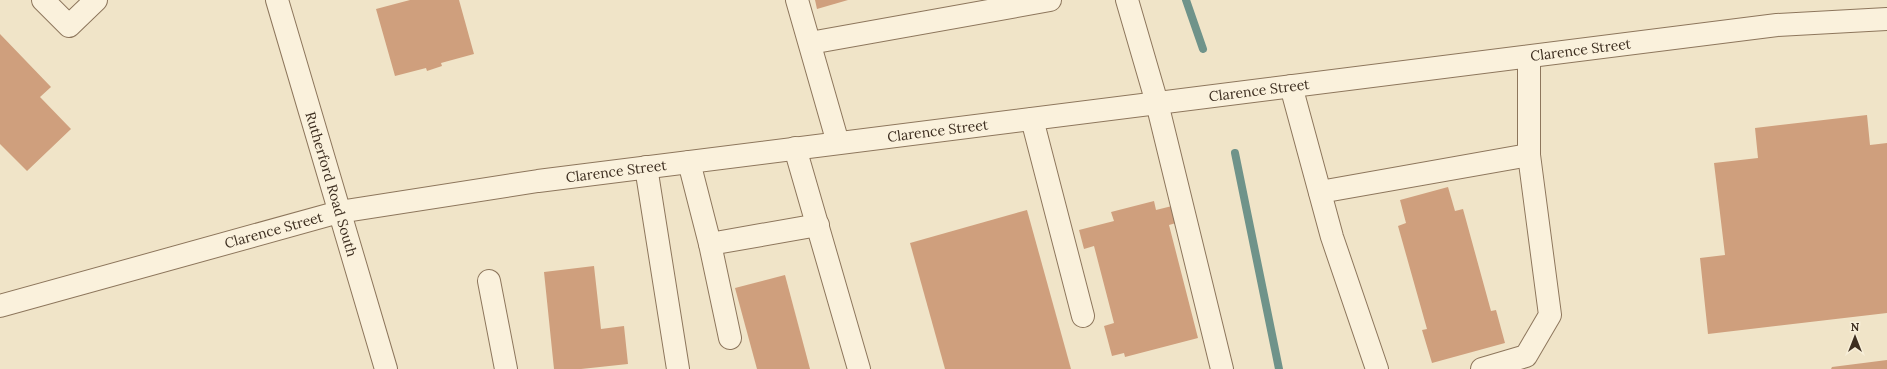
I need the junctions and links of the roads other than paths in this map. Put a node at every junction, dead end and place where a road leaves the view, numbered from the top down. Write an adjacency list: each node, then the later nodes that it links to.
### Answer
1 (43, 0): 2 (street)
2 (96, 0)
3 (277, 0): 19 (street, Rutherford Road South)
4 (797, 0): 8 (street)
5 (1050, 0): 8 (street)
6 (1127, 0): 11 (street)
7 (1887, 19): 9 (street, Clarence Street)
8 (810, 43): 13 (street)
9 (1529, 57): 10 (street, Clarence Street); 15 (street)
10 (1291, 86): 11 (street, Clarence Street); 18 (street)
11 (1157, 103): 12 (street, Clarence Street); 30 (street)
12 (1032, 119): 13 (street, Clarence Street); 24 (street)
13 (838, 143): 14 (street, Clarence Street)
14 (795, 148): 16 (street, Clarence Street); 20 (street)
15 (1529, 155): 18 (street); 32 (street)
16 (689, 162): 17 (street, Clarence Street); 21 (street)
17 (646, 167): 19 (street, Clarence Street); 28 (street)
18 (1320, 192): 31 (street)
19 (339, 212): 23 (street, Clarence Street); 26 (street, Rutherford Road South)
20 (818, 225): 21 (street); 29 (street)
21 (710, 244): 25 (street)
22 (490, 281): 27 (street)
23 (0, 306)
24 (1083, 316)
25 (730, 338)
26 (386, 369)
27 (506, 369)
28 (678, 369)
29 (859, 369)
30 (1222, 369)
31 (1377, 369)
32 (1482, 369)

